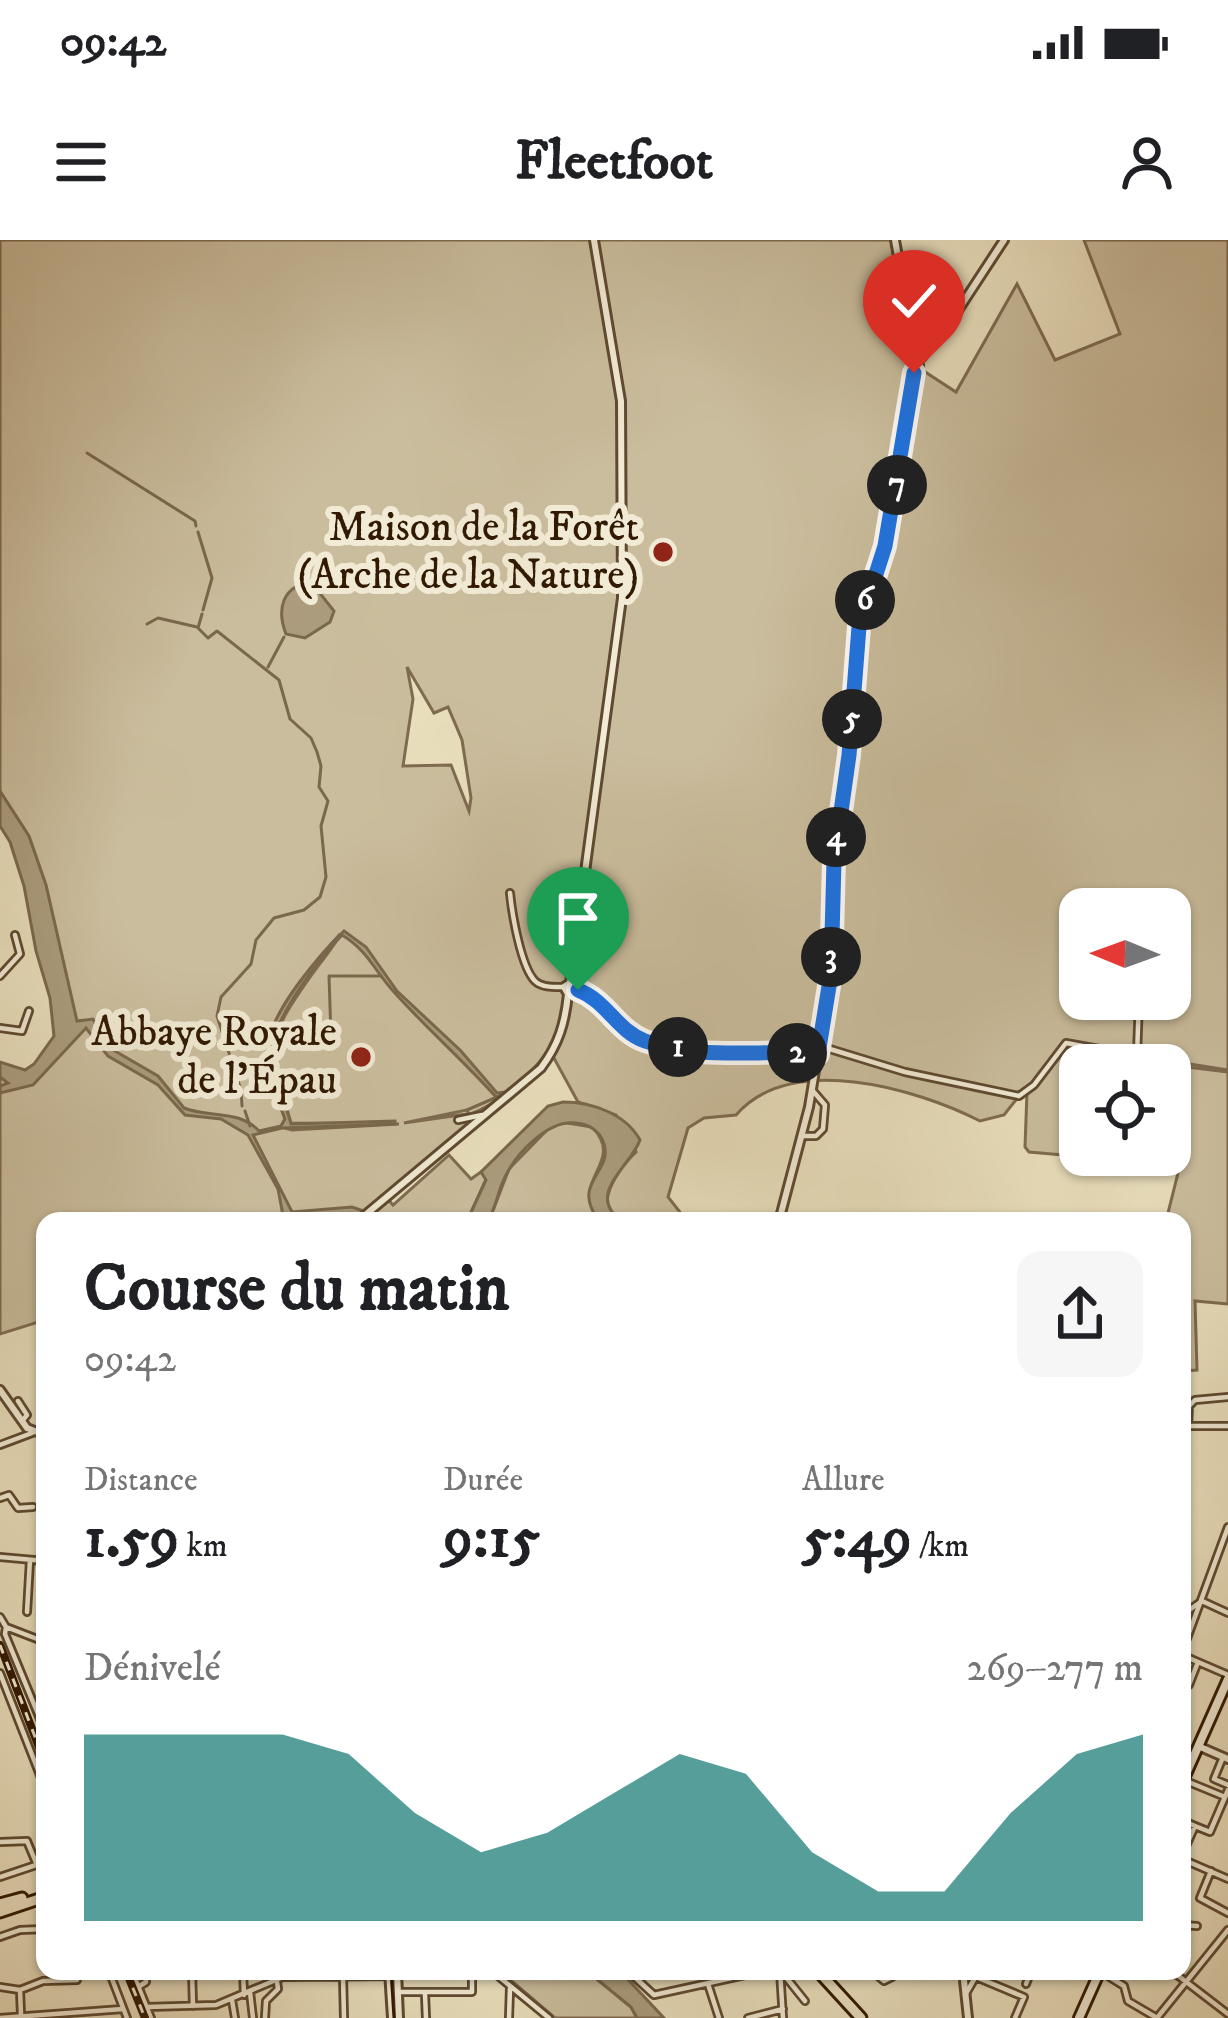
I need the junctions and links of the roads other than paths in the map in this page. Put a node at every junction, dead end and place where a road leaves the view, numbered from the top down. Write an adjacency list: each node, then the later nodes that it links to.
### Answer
1 (594, 240): 8 (street)
2 (895, 240): 4 (street)
3 (1004, 240): 4 (street)
4 (917, 363): 12 (street)
5 (510, 893): 8 (street)
6 (15, 935): 7 (street)
7 (0, 976)
8 (569, 988): 12 (street); 16 (street)
9 (28, 1011): 11 (street)
10 (1138, 1020): 12 (street)
11 (0, 1028)
12 (819, 1050): 13 (street)
13 (812, 1090): 14 (street); 15 (street)
14 (821, 1099): 15 (street); 18 (street)
15 (810, 1102): 18 (street)
16 (484, 1115): 17 (street); 19 (street)
17 (458, 1120)
18 (803, 1136): 20 (street)
19 (368, 1212)
20 (782, 1212)
21 (0, 1390): 25 (street)
22 (1228, 1397): 24 (street)
23 (18, 1401): 25 (street)
24 (1191, 1404)
25 (22, 1421): 28 (street)
26 (1191, 1426): 27 (street)
27 (1228, 1426)
28 (32, 1432): 29 (street); 30 (street)
29 (36, 1433)
30 (0, 1445)
31 (0, 1498): 32 (street)
32 (34, 1507)
33 (1228, 1527): 37 (street)
34 (0, 1557): 35 (street)
35 (30, 1560): 36 (street); 39 (street)
36 (36, 1560)
37 (1202, 1601): 38 (street); 40 (street); 43 (street)
38 (1191, 1609)
39 (27, 1612)
40 (1228, 1612)
41 (0, 1617): 42 (street)
42 (6, 1627): 44 (street); 50 (street)
43 (1191, 1630)
44 (36, 1639)
45 (1191, 1659): 46 (street)
46 (1198, 1663): 48 (street); 49 (street)
47 (0, 1672): 53 (street)
48 (1228, 1677): 51 (main road)
49 (1191, 1679)
50 (36, 1716)
51 (1198, 1746): 52 (street); 54 (main road)
52 (1226, 1758): 55 (street)
53 (36, 1765)
54 (1191, 1768)
55 (1214, 1779): 57 (street); 58 (street)
56 (1191, 1785): 57 (street)
57 (1209, 1790): 58 (street)
58 (1227, 1791): 60 (street)
59 (1191, 1824): 60 (street)
60 (1195, 1826): 61 (street)
61 (1191, 1836)
62 (0, 1842): 64 (street)
63 (1191, 1861): 66 (street)
64 (36, 1862)
65 (36, 1865): 67 (street)
66 (1211, 1871): 68 (street); 71 (street)
67 (0, 1877)
68 (1228, 1879)
69 (36, 1898): 70 (main road)
70 (0, 1908)
71 (1228, 1913)
72 (1191, 1925): 73 (street)
73 (1197, 1926)
74 (36, 1929): 76 (street)
75 (1228, 1930): 77 (street)
76 (0, 1937)
77 (1191, 1976)
78 (77, 1980): 107 (street)
79 (112, 1980): 116 (street)
80 (135, 1980): 105 (street)
81 (146, 1980): 105 (street)
82 (192, 1980): 114 (street)
83 (245, 1980): 110 (street)
84 (276, 1980): 110 (street); 125 (street)
85 (343, 1980): 126 (street)
86 (393, 1980): 127 (street)
87 (395, 1980): 109 (street)
88 (472, 1980): 108 (street)
89 (503, 1980): 106 (street)
90 (638, 1980): 102 (street)
91 (725, 1980): 102 (street)
92 (781, 1980): 117 (street)
93 (788, 1980): 113 (street)
94 (830, 1980): 134 (main road)
95 (964, 1980): 111 (street)
96 (974, 1980): 111 (street)
97 (990, 1980): 136 (street)
98 (1028, 1980): 103 (street)
99 (1096, 1980): 137 (main road)
100 (1114, 1980): 138 (street)
101 (1188, 1980): 118 (street); 138 (street)
102 (708, 1984): 131 (street)
103 (1026, 1984)
104 (0, 1987): 107 (street)
105 (138, 1987): 115 (street)
106 (512, 1987): 129 (street); 130 (street)
107 (20, 1990): 119 (street)
108 (425, 1992): 109 (street); 128 (street)
109 (398, 1993): 127 (street)
110 (247, 1994): 112 (street); 124 (street)
111 (965, 1995): 135 (street)
112 (232, 2000): 114 (street); 123 (street)
113 (805, 2001)
114 (193, 2006): 115 (street)
115 (147, 2007): 122 (street)
116 (123, 2008): 119 (street); 121 (street)
117 (783, 2009): 132 (street); 133 (street)
118 (1228, 2014)
119 (21, 2015): 120 (street)
120 (0, 2018)
121 (127, 2018)
122 (151, 2018)
123 (235, 2018)
124 (253, 2018)
125 (265, 2018)
126 (344, 2018)
127 (396, 2018)
128 (426, 2018)
129 (509, 2018)
130 (549, 2018)
131 (719, 2018)
132 (748, 2018)
133 (783, 2018)
134 (865, 2018)
135 (968, 2018)
136 (1015, 2018)
137 (1079, 2018)
138 (1157, 2018)

